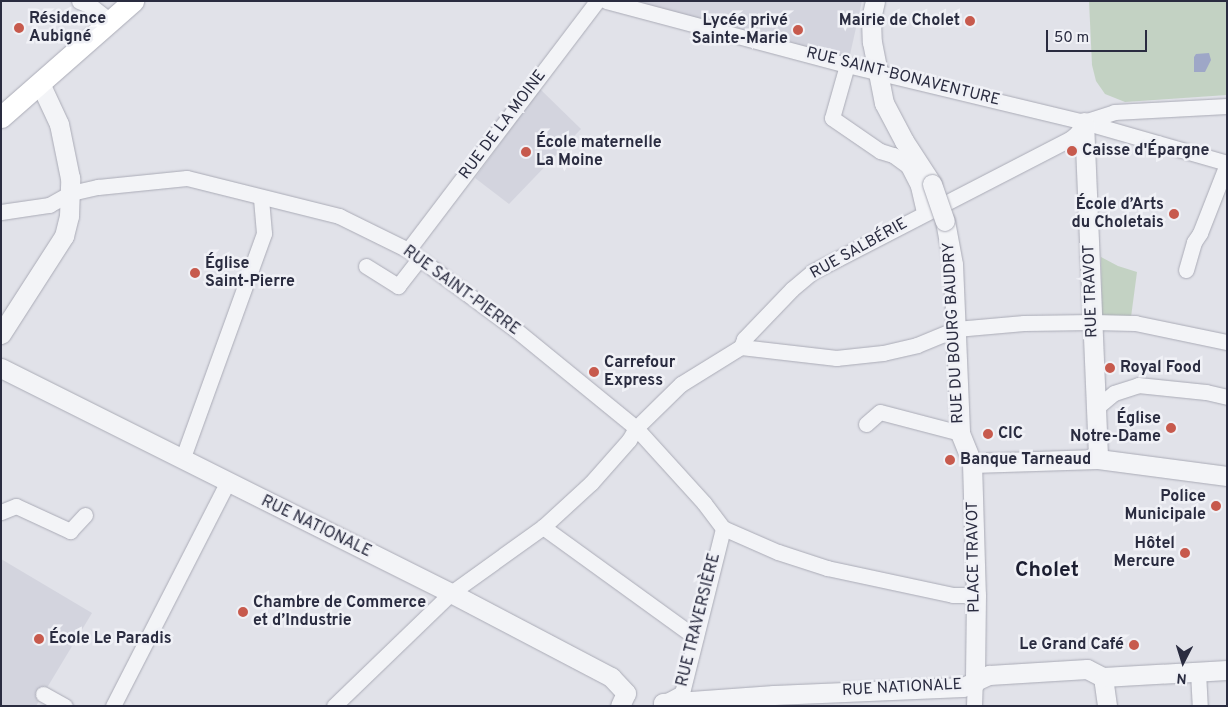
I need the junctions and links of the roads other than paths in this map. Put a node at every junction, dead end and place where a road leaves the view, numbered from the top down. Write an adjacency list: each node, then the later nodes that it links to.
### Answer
1 (79, 1): 6 (street)
2 (133, 1): 6 (main road)
3 (597, 1): 18 (street, RUE DE LA MOINE)
4 (606, 1): 7 (street, RUE SAINT-BONAVENTURE)
5 (874, 1): 8 (street, RUE DU BOURG BAUDRY)
6 (110, 22): 9 (main road)
7 (847, 65): 8 (street, RUE SAINT-BONAVENTURE); 17 (street)
8 (877, 71): 12 (street, RUE SAINT-BONAVENTURE); 22 (street, RUE DU BOURG BAUDRY, bridge)
9 (40, 83): 11 (main road); 14 (street)
10 (1227, 106): 12 (street)
11 (1, 117)
12 (1084, 122): 13 (street, RUE SAINT-BONAVENTURE); 17 (street, RUE SALBÉRIE); 21 (street, RUE TRAVOT)
13 (1227, 164): 20 (street)
14 (71, 193): 15 (street, RUE SAINT-PIERRE); 16 (street, RUE SAINT-PIERRE); 23 (street)
15 (261, 197): 18 (street, RUE SAINT-PIERRE); 33 (street)
16 (1, 212)
17 (924, 213): 25 (street, RUE SALBÉRIE)
18 (414, 254): 19 (street, RUE DE LA MOINE); 30 (street, RUE SAINT-PIERRE)
19 (366, 266)
20 (1186, 270)
21 (1092, 322): 22 (street); 24 (street); 28 (street, RUE TRAVOT)
22 (956, 329): 25 (street); 31 (street, RUE DU BOURG BAUDRY)
23 (1, 334)
24 (1227, 342)
25 (741, 347): 30 (street, RUE SALBÉRIE)
26 (1, 368): 33 (street, RUE NATIONALE)
27 (1227, 396): 28 (street)
28 (1096, 408): 32 (street, RUE TRAVOT)
29 (866, 424): 31 (street)
30 (636, 428): 39 (street, RUE SALBÉRIE); 40 (street, RUE SAINT-PIERRE)
31 (960, 432): 34 (street, PLACE TRAVOT)
32 (1098, 459): 34 (street); 35 (street)
33 (182, 460): 36 (street, RUE NATIONALE)
34 (972, 463): 42 (street, PLACE TRAVOT)
35 (1227, 476)
36 (227, 483): 41 (street, RUE NATIONALE); 53 (street)
37 (1, 512): 38 (street)
38 (85, 516)
39 (543, 527): 41 (street, RUE SALBÉRIE); 43 (street)
40 (723, 528): 42 (street); 43 (street, RUE TRAVERSIÈRE)
41 (451, 593): 50 (street, RUE NATIONALE); 54 (street, RUE SALBÉRIE)
42 (976, 595): 47 (street, PLACE TRAVOT)
43 (695, 637): 51 (street, RUE TRAVERSIÈRE)
44 (1227, 670): 45 (street, RUE NATIONALE)
45 (1198, 672): 46 (street, RUE NATIONALE); 57 (street)
46 (1103, 677): 47 (street, RUE NATIONALE); 56 (street)
47 (975, 683): 49 (street, RUE NATIONALE); 55 (street)
48 (43, 694): 52 (street)
49 (815, 699): 51 (street, RUE NATIONALE)
50 (623, 700)
51 (663, 704)
52 (65, 706)
53 (114, 706)
54 (334, 706)
55 (974, 706)
56 (1107, 706)
57 (1200, 706)

